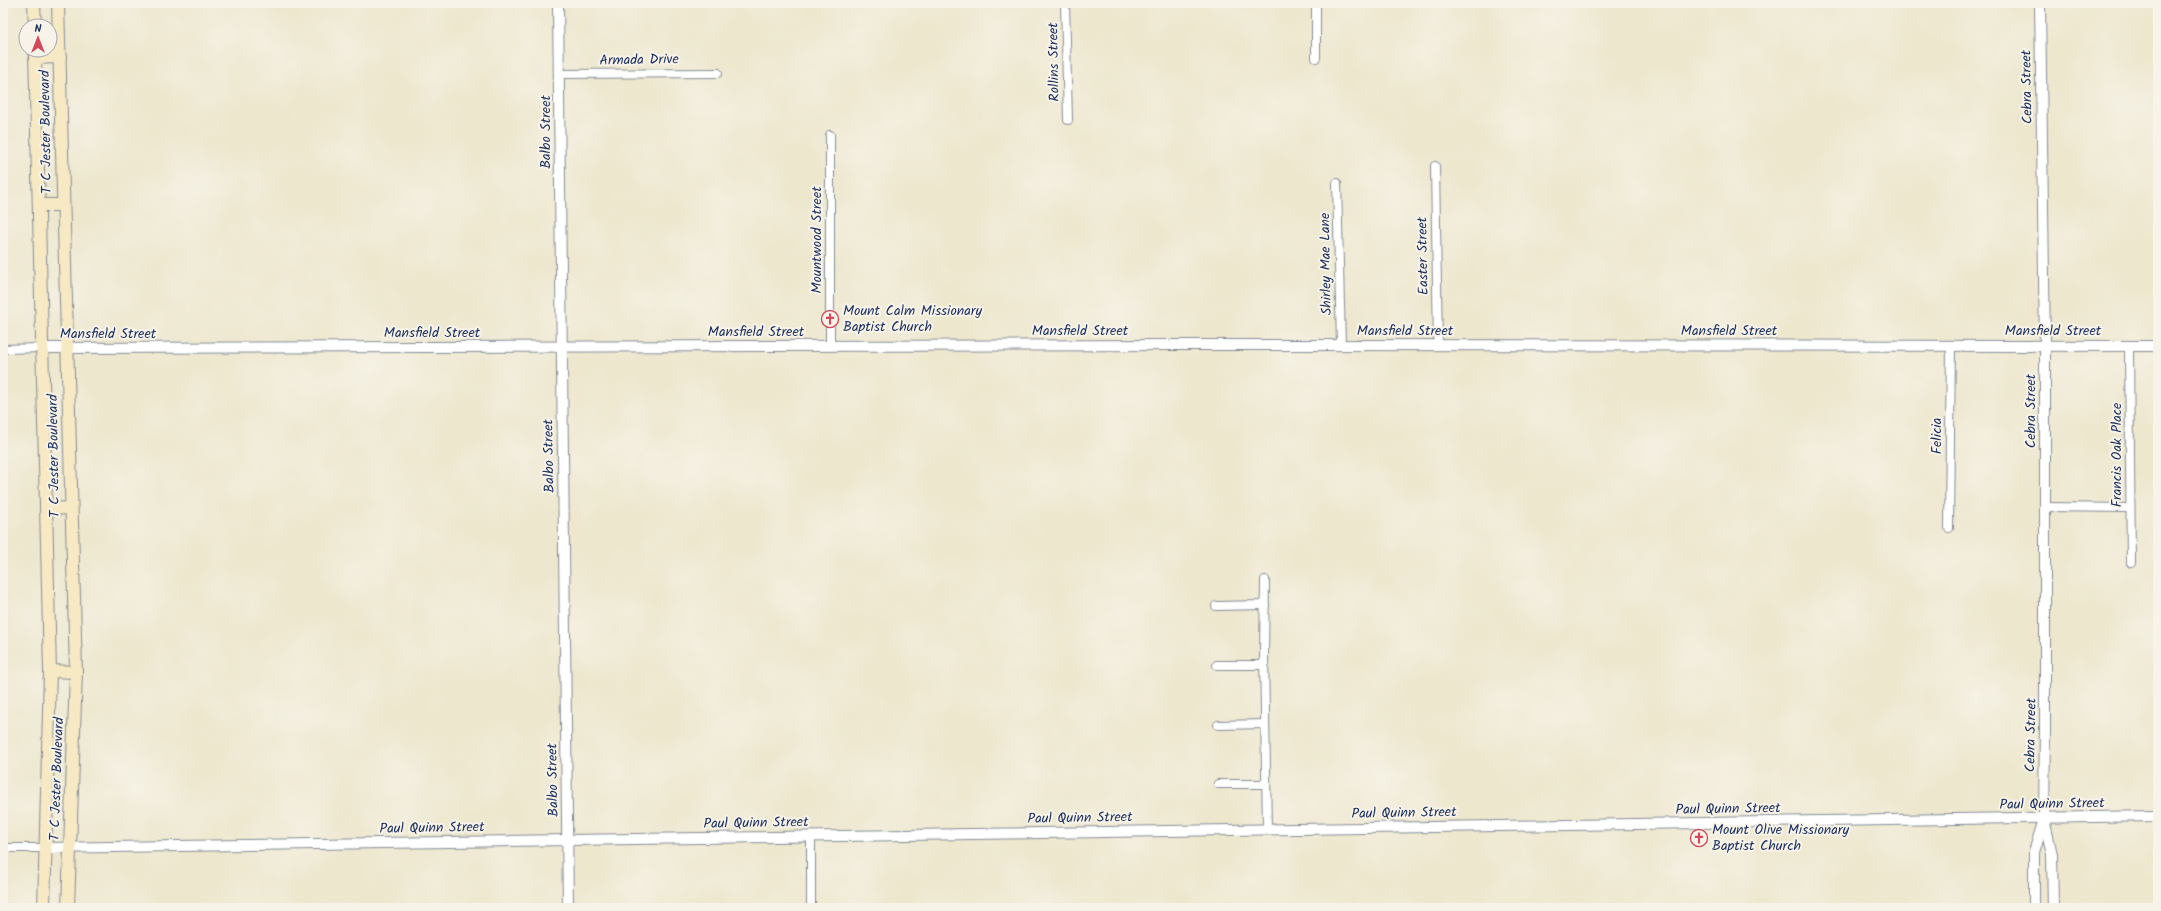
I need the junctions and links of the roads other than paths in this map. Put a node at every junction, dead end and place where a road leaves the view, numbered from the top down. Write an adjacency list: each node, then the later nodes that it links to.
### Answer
1 (34, 3): 7 (main road)
2 (58, 3): 8 (main road, T C Jester Boulevard)
3 (558, 3): 12 (street, Balbo Street)
4 (1065, 3): 13 (street, Rollins Street)
5 (1316, 3): 10 (street)
6 (2040, 3): 22 (street, Cebra Street)
7 (35, 18)
8 (60, 57): 18 (main road, T C Jester Boulevard)
9 (35, 58): 17 (main road, T C Jester Boulevard)
10 (1316, 58)
11 (718, 73): 12 (street, Armada Drive)
12 (559, 74): 23 (street, Balbo Street)
13 (1068, 120)
14 (830, 135): 24 (street, Mountwood Street)
15 (1435, 166): 20 (street, Easter Street)
16 (1337, 183): 19 (street, Shirley Mae Lane)
17 (39, 205): 18 (main road); 27 (main road, T C Jester Boulevard)
18 (63, 205): 28 (main road, T C Jester Boulevard)
19 (1341, 345): 20 (street, Mansfield Street); 24 (street, Mansfield Street)
20 (1438, 345): 21 (street, Mansfield Street)
21 (1951, 345): 22 (street, Mansfield Street); 34 (street, Felicia)
22 (2045, 345): 25 (street, Mansfield Street); 30 (street, Cebra Street)
23 (561, 346): 24 (street, Mansfield Street); 28 (street, Mansfield Street); 51 (street, Balbo Street)
24 (830, 346)
25 (2129, 346): 26 (street, Mansfield Street); 32 (street, Francis Oak Place)
26 (2158, 346)
27 (42, 348): 28 (street, Mansfield Street); 29 (street, Mansfield Street); 33 (main road, T C Jester Boulevard)
28 (67, 348): 31 (main road, T C Jester Boulevard)
29 (3, 349)
30 (2045, 507): 32 (street); 48 (street, Cebra Street)
31 (71, 508): 33 (main road); 42 (main road, T C Jester Boulevard)
32 (2130, 508): 35 (street, Francis Oak Place)
33 (47, 509): 41 (main road, T C Jester Boulevard)
34 (1949, 528)
35 (2131, 563)
36 (1265, 580): 37 (street)
37 (1265, 605): 38 (street); 40 (street)
38 (1216, 606)
39 (1217, 665): 40 (street)
40 (1264, 665): 43 (street)
41 (50, 671): 42 (main road); 53 (main road, T C Jester Boulevard)
42 (76, 672): 54 (main road, T C Jester Boulevard)
43 (1265, 724): 44 (street); 46 (street)
44 (1218, 725)
45 (1218, 784): 46 (street)
46 (1266, 784): 49 (street)
47 (2158, 816): 48 (street, Paul Quinn Street)
48 (2044, 819): 49 (street, Paul Quinn Street); 59 (street); 60 (street)
49 (1267, 829): 50 (street, Paul Quinn Street)
50 (811, 836): 51 (street, Paul Quinn Street); 58 (street)
51 (568, 840): 54 (street, Paul Quinn Street); 57 (street, Balbo Street)
52 (3, 848): 53 (street, Paul Quinn Street)
53 (46, 848): 54 (street, Paul Quinn Street); 55 (main road, T C Jester Boulevard)
54 (70, 848): 56 (main road, T C Jester Boulevard)
55 (44, 908)
56 (68, 908)
57 (568, 908)
58 (811, 908)
59 (2034, 908)
60 (2053, 908)

